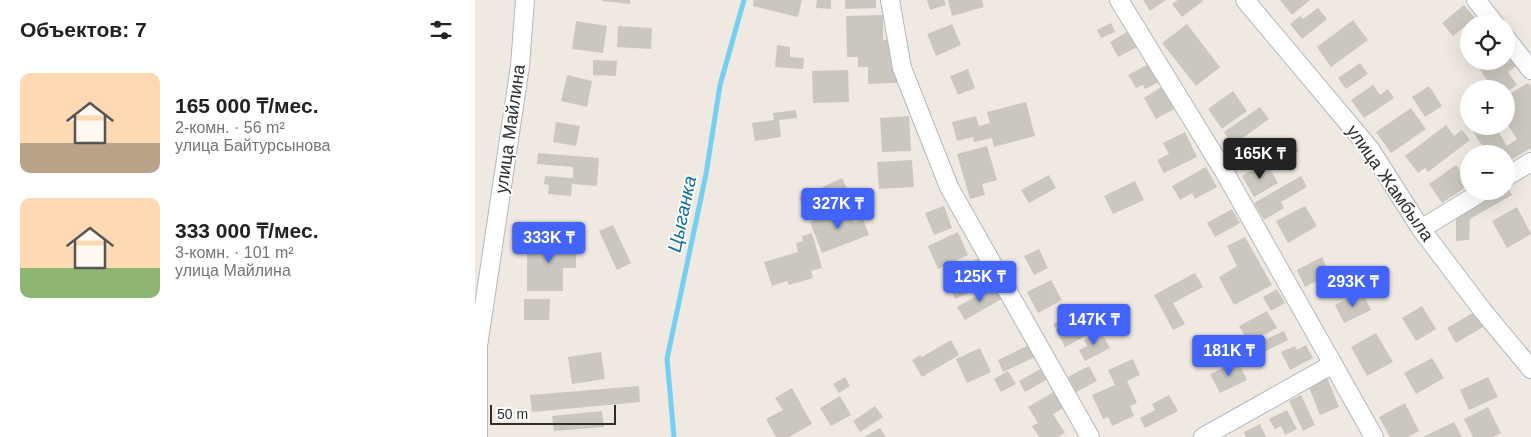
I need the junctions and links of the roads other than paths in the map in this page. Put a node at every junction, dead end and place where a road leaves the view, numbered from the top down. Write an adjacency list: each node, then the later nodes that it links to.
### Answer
1 (525, 0): 15 (street, улица Майлина)
2 (890, 0): 17 (street)
3 (1119, 0): 13 (street)
4 (1245, 0): 12 (street, улица Жамбыла)
5 (1476, 0): 6 (street)
6 (1488, 15)
7 (1515, 50): 8 (street)
8 (1531, 70)
9 (1531, 162): 10 (street)
10 (1515, 172)
11 (1468, 200): 12 (street)
12 (1421, 229): 14 (street, улица Жамбыла)
13 (1333, 364): 18 (street); 19 (street)
14 (1531, 369)
15 (477, 370): 16 (street, улица Майлина)
16 (478, 437)
17 (1090, 437)
18 (1203, 437)
19 (1374, 437)

